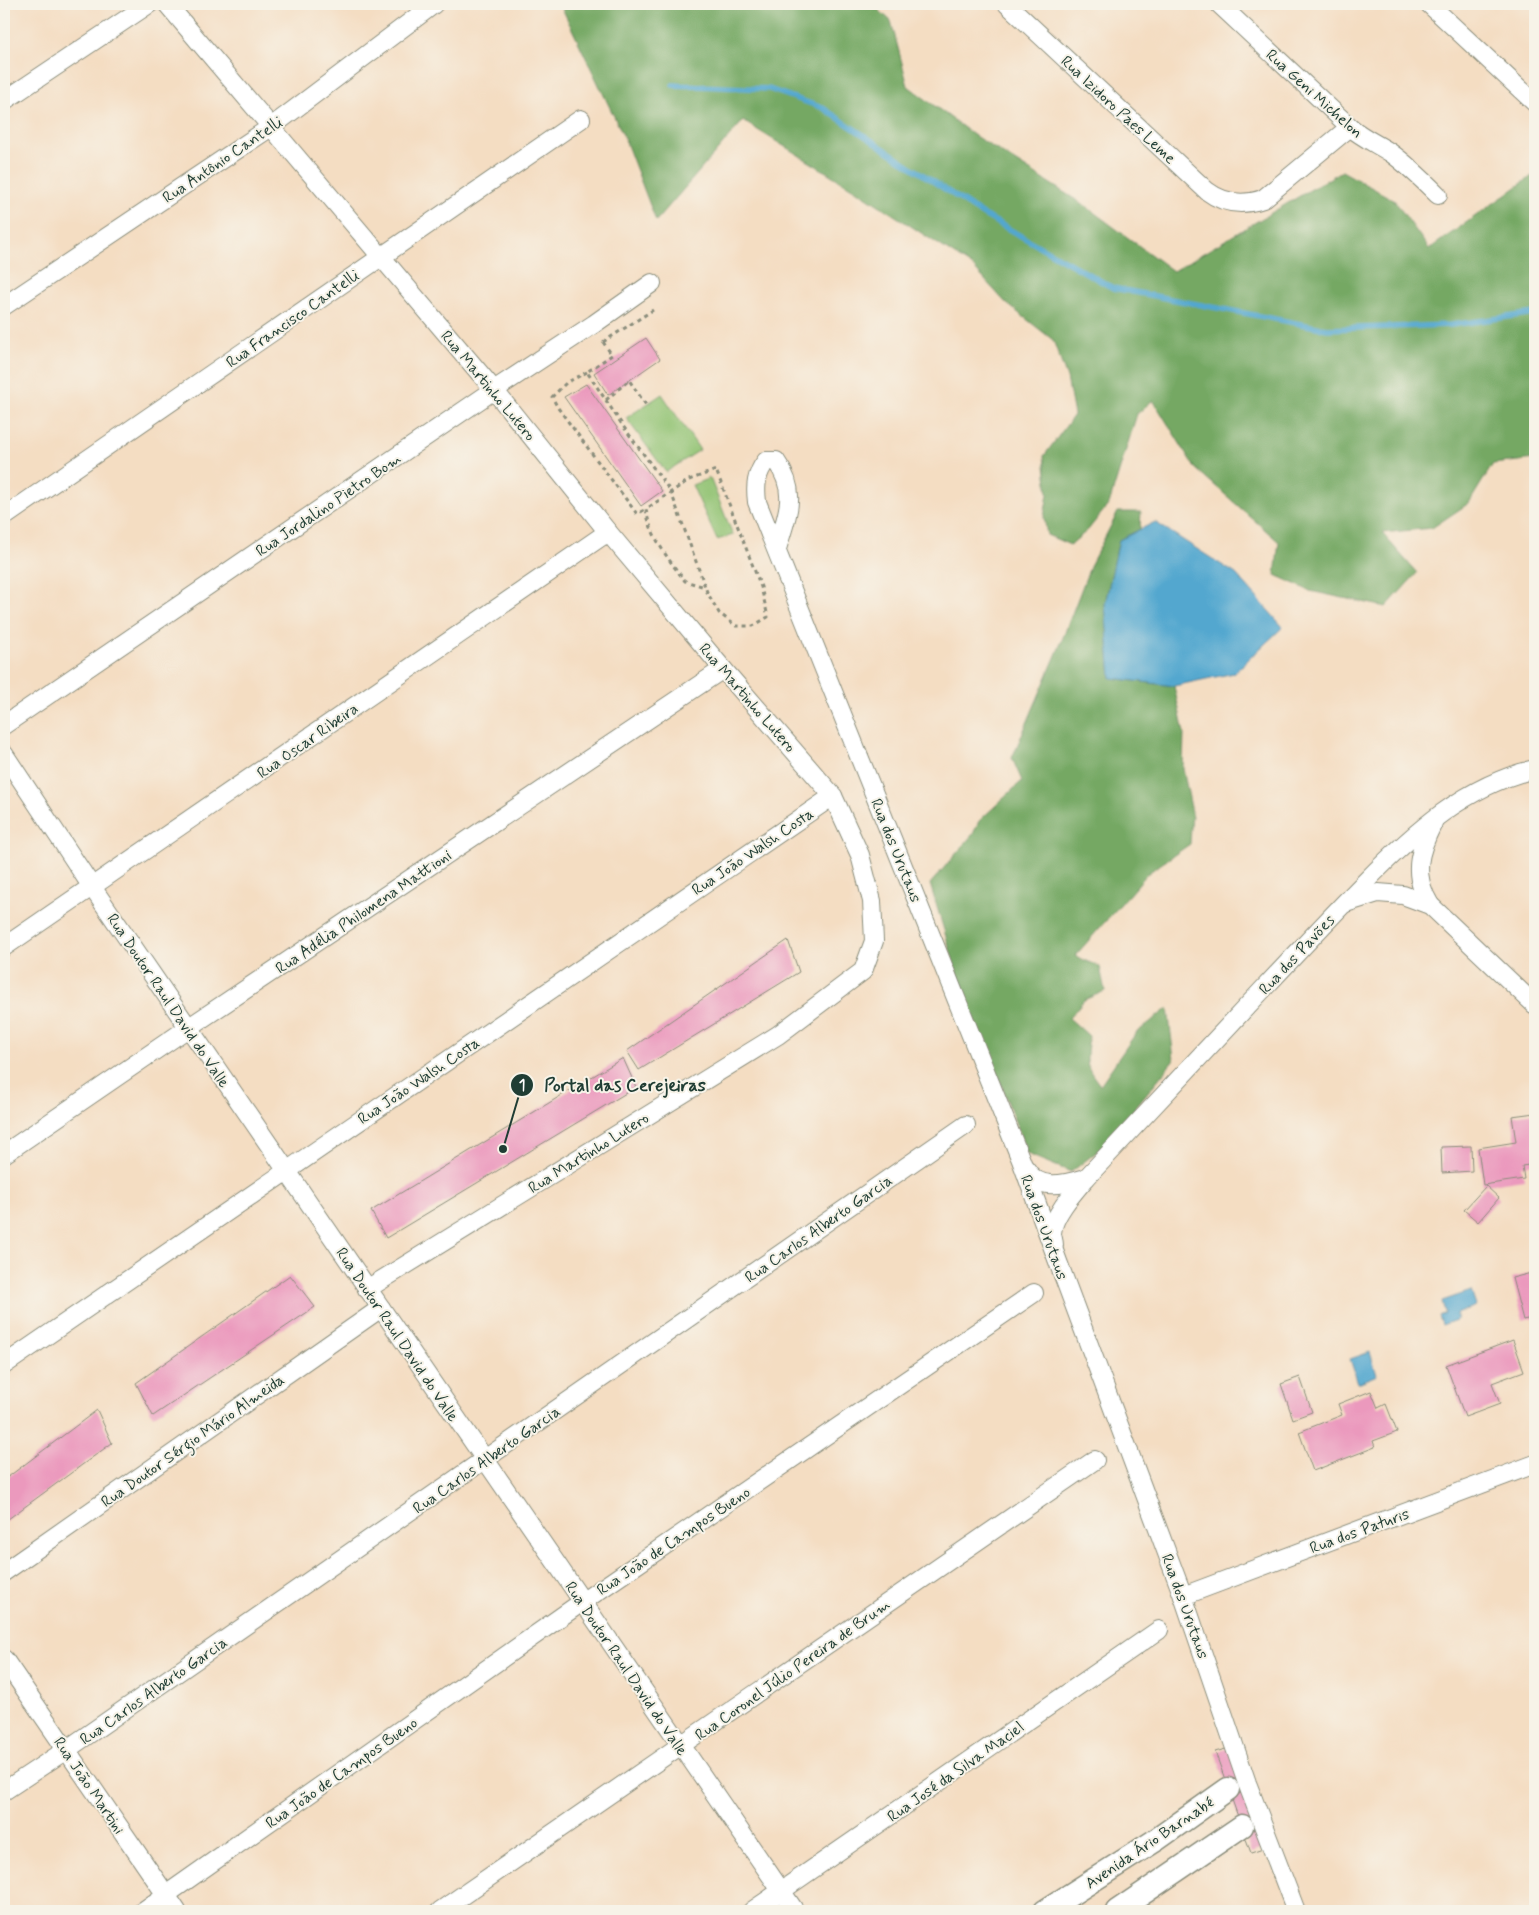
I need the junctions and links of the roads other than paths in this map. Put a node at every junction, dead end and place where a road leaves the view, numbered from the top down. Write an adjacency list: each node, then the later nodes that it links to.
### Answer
1 (149, 4): 7 (street)
2 (167, 4): 10 (street, Rua Martinho Lutero)
3 (434, 4): 10 (street, Rua Antônio Cantelli)
4 (1007, 4): 11 (street, Rua Izidoro Paes Leme)
5 (1218, 4): 11 (street, Rua Geni Michelon)
6 (1429, 4): 8 (street)
7 (4, 100)
8 (1535, 103)
9 (581, 119): 13 (street, Rua Francisco Cantelli)
10 (271, 127): 13 (street, Rua Martinho Lutero); 15 (street, Rua Antônio Cantelli)
11 (1350, 127): 12 (street, Rua Geni Michelon)
12 (1438, 195)
13 (381, 256): 16 (street, Rua Martinho Lutero); 17 (street, Rua Francisco Cantelli)
14 (652, 283): 16 (street, Rua Jordalino Pietro Bom)
15 (4, 306)
16 (494, 390): 18 (street, Rua Martinho Lutero); 21 (street, Rua Jordalino Pietro Bom)
17 (4, 517)
18 (608, 532): 20 (street, Rua Martinho Lutero); 26 (street, Rua Oscar Ribeira)
19 (777, 548): 34 (street, Rua dos Urutaus)
20 (723, 669): 24 (street, Rua Martinho Lutero); 31 (street, Rua Adélia Philomena Mattioni)
21 (4, 726)
22 (4, 754): 26 (street, Rua Doutor Raul David do Valle)
23 (1535, 769): 25 (street, Rua dos Pavões)
24 (833, 796): 35 (street, Rua João Walsh Costa); 38 (street, Rua Martinho Lutero)
25 (1436, 816): 27 (street, Rua dos Pavões); 28 (street)
26 (92, 887): 29 (street, Rua Oscar Ribeira); 31 (street, Rua Doutor Raul David do Valle)
27 (1343, 904): 28 (street); 36 (street, Rua dos Pavões)
28 (1430, 905): 30 (street)
29 (4, 947)
30 (1535, 1005)
31 (188, 1028): 33 (street, Rua Adélia Philomena Mattioni); 35 (street, Rua Doutor Raul David do Valle)
32 (966, 1125): 42 (street, Rua Carlos Alberto Garcia)
33 (4, 1154)
34 (1021, 1160): 36 (street); 37 (street, Rua dos Urutaus)
35 (287, 1171): 38 (street, Rua Doutor Raul David do Valle); 41 (street, Rua João Walsh Costa)
36 (1086, 1178): 37 (street, Rua dos Pavões)
37 (1056, 1259): 46 (street, Rua dos Urutaus)
38 (367, 1289): 40 (street, Rua Doutor Raul David do Valle)
39 (1034, 1292): 47 (street, Rua João de Campos Bueno)
40 (381, 1308): 42 (street, Rua Doutor Raul David do Valle); 45 (street, Rua Doutor Sérgio Mário Almeida)
41 (4, 1365)
42 (484, 1460): 47 (street, Rua Doutor Raul David do Valle); 51 (street, Rua Carlos Alberto Garcia)
43 (1095, 1460): 50 (street, Rua Coronel Júlio Pereira de Brum)
44 (1535, 1464): 46 (street, Rua dos Paturis)
45 (4, 1572)
46 (1183, 1596): 66 (street, Rua dos Urutaus)
47 (582, 1602): 50 (street, Rua Doutor Raul David do Valle); 58 (street, Rua João de Campos Bueno)
48 (1159, 1630): 57 (street, Rua José da Silva Maciel)
49 (4, 1659): 51 (street, Rua João Martini)
50 (681, 1746): 57 (street, Rua Doutor Raul David do Valle); 61 (street, Rua Coronel Júlio Pereira de Brum)
51 (66, 1750): 53 (street, Rua Carlos Alberto Garcia); 58 (street, Rua João Martini)
52 (1228, 1789): 55 (main road, Avenida Ário Barnabé)
53 (4, 1791)
54 (1242, 1826): 56 (main road)
55 (1156, 1840): 56 (main road); 64 (main road, Avenida Ário Barnabé)
56 (1175, 1872): 65 (main road)
57 (780, 1891): 62 (street, Rua José da Silva Maciel); 63 (street, Rua Doutor Raul David do Valle)
58 (166, 1896): 59 (street, Rua João de Campos Bueno); 60 (street, Rua João Martini)
59 (143, 1911)
60 (177, 1911)
61 (440, 1911)
62 (752, 1911)
63 (795, 1911)
64 (1045, 1911)
65 (1117, 1911)
66 (1296, 1911)

